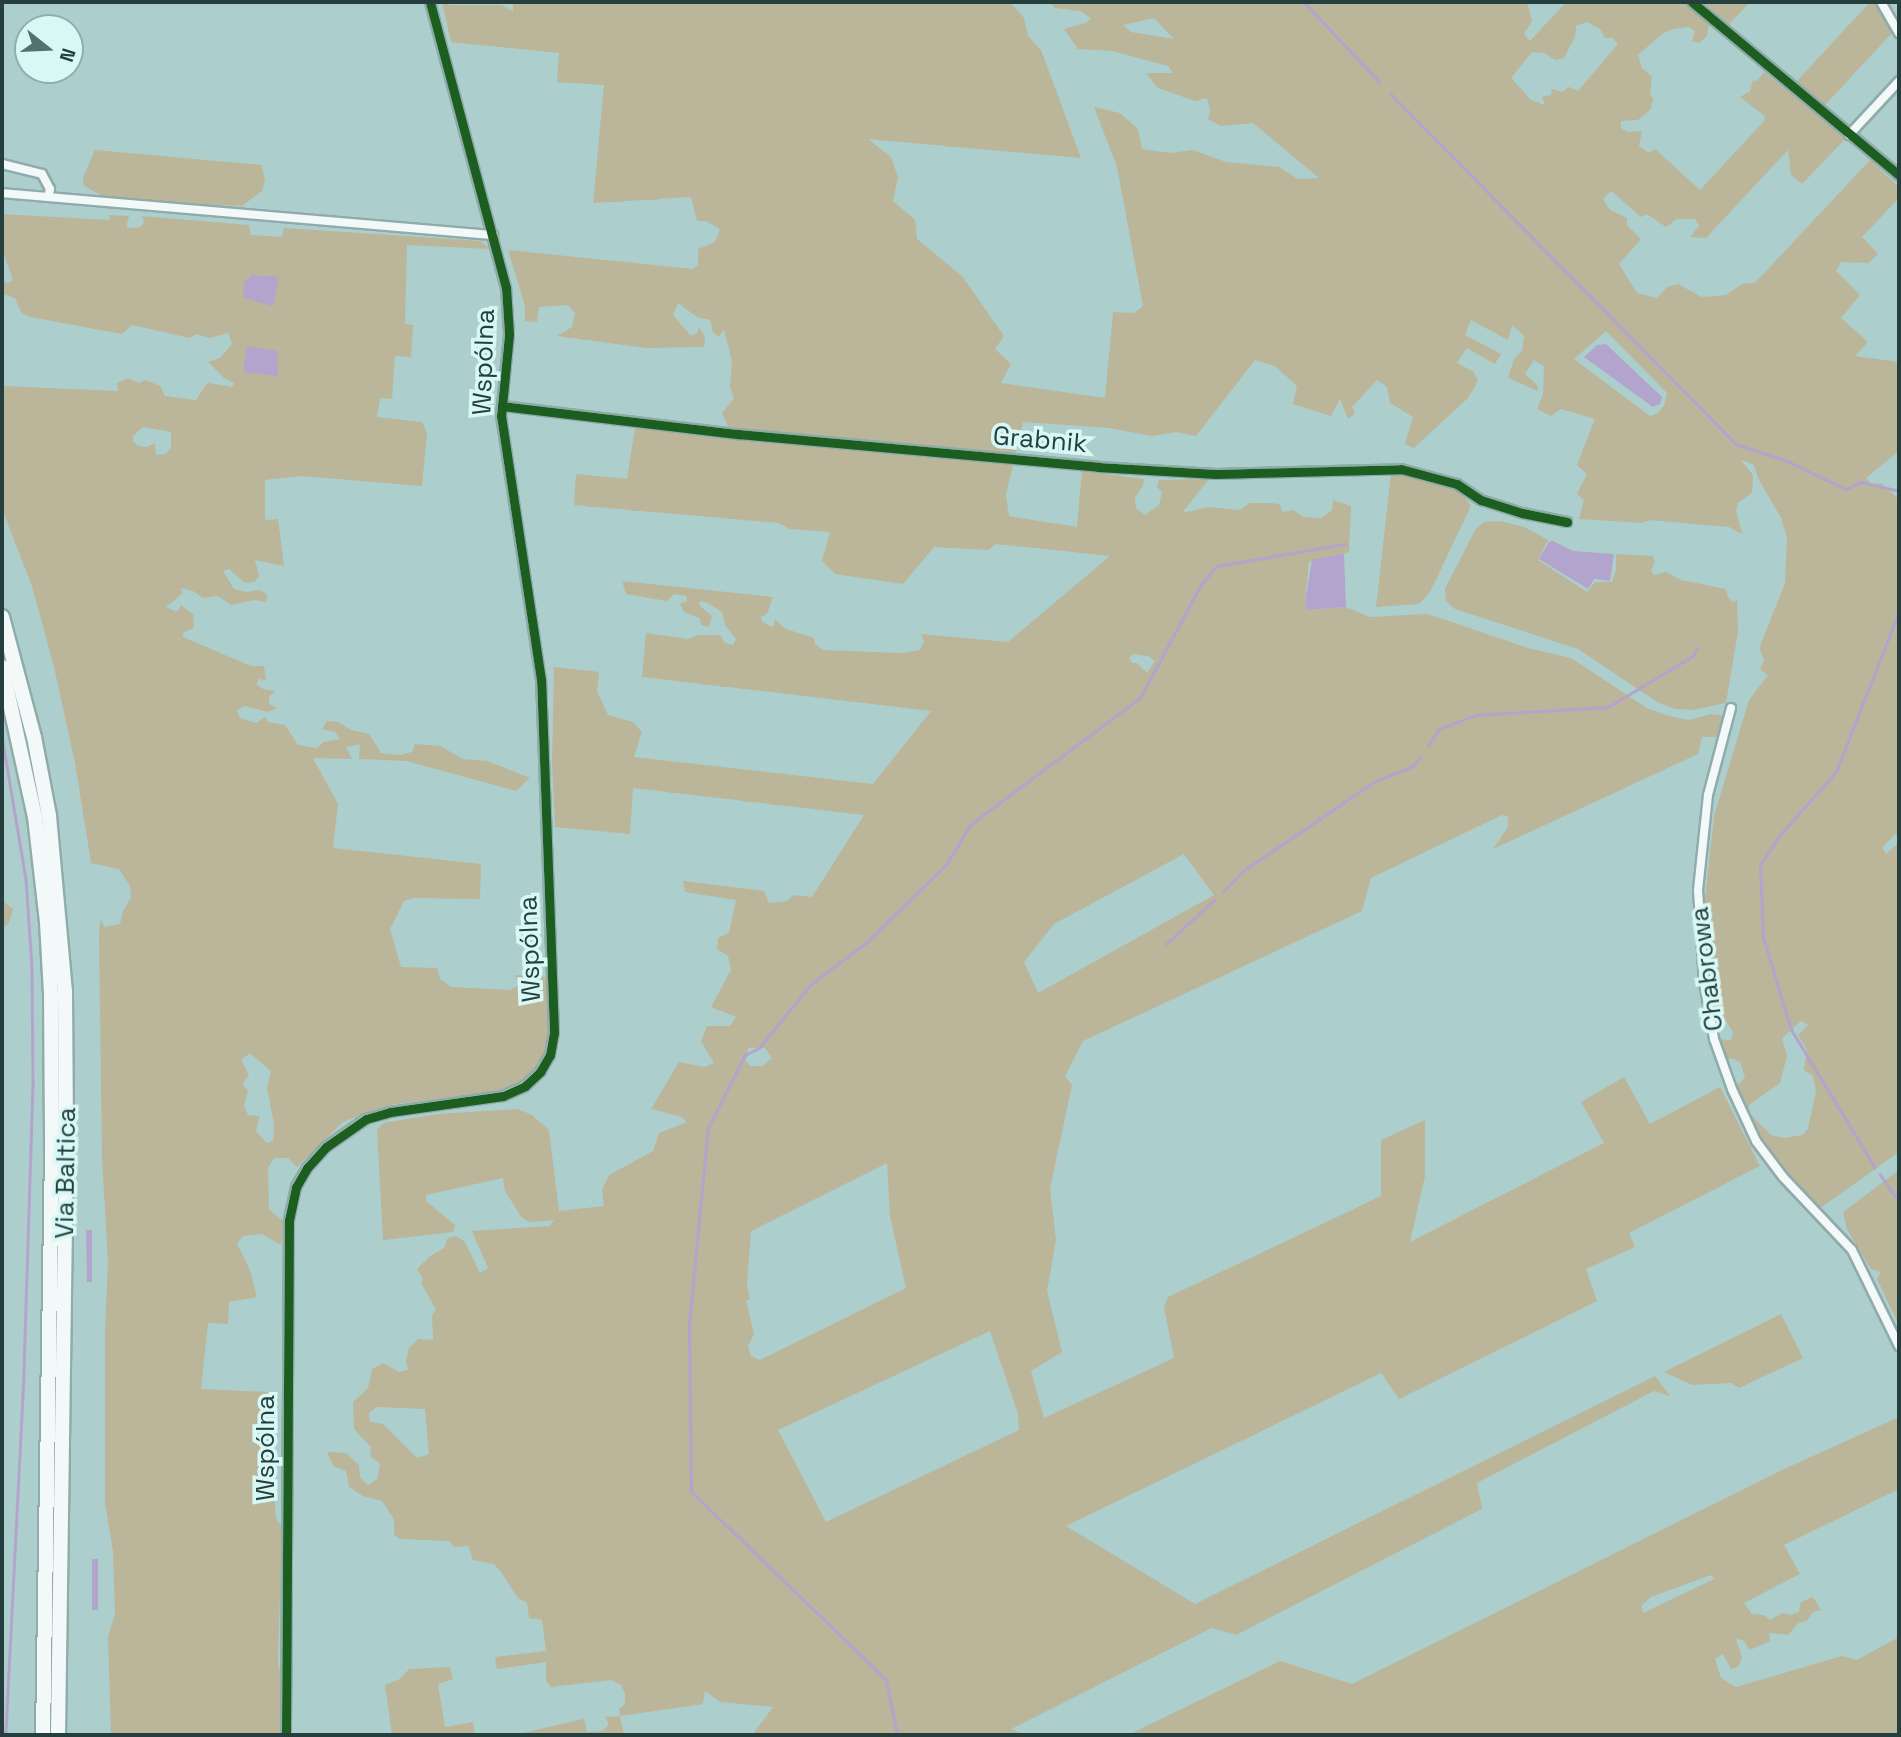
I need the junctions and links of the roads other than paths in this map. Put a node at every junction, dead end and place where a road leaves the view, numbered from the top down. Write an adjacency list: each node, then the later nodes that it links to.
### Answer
1 (430, 2): 11 (street, Wspólna)
2 (1692, 2): 6 (street)
3 (1881, 2): 4 (street)
4 (1899, 33)
5 (1899, 81): 6 (street)
6 (1849, 135): 8 (street)
7 (2, 164): 10 (street)
8 (1899, 175)
9 (2, 193): 10 (street)
10 (48, 197): 11 (street)
11 (493, 235): 12 (street, Wspólna)
12 (502, 406): 13 (street, Grabnik); 20 (street, Wspólna)
13 (1567, 522)
14 (2, 617): 19 (highway, Via Baltica)
15 (2, 667): 18 (highway, Via Baltica)
16 (1731, 708): 17 (street, Chabrowa)
17 (1899, 1346)
18 (43, 1735)
19 (58, 1735)
20 (286, 1735)

